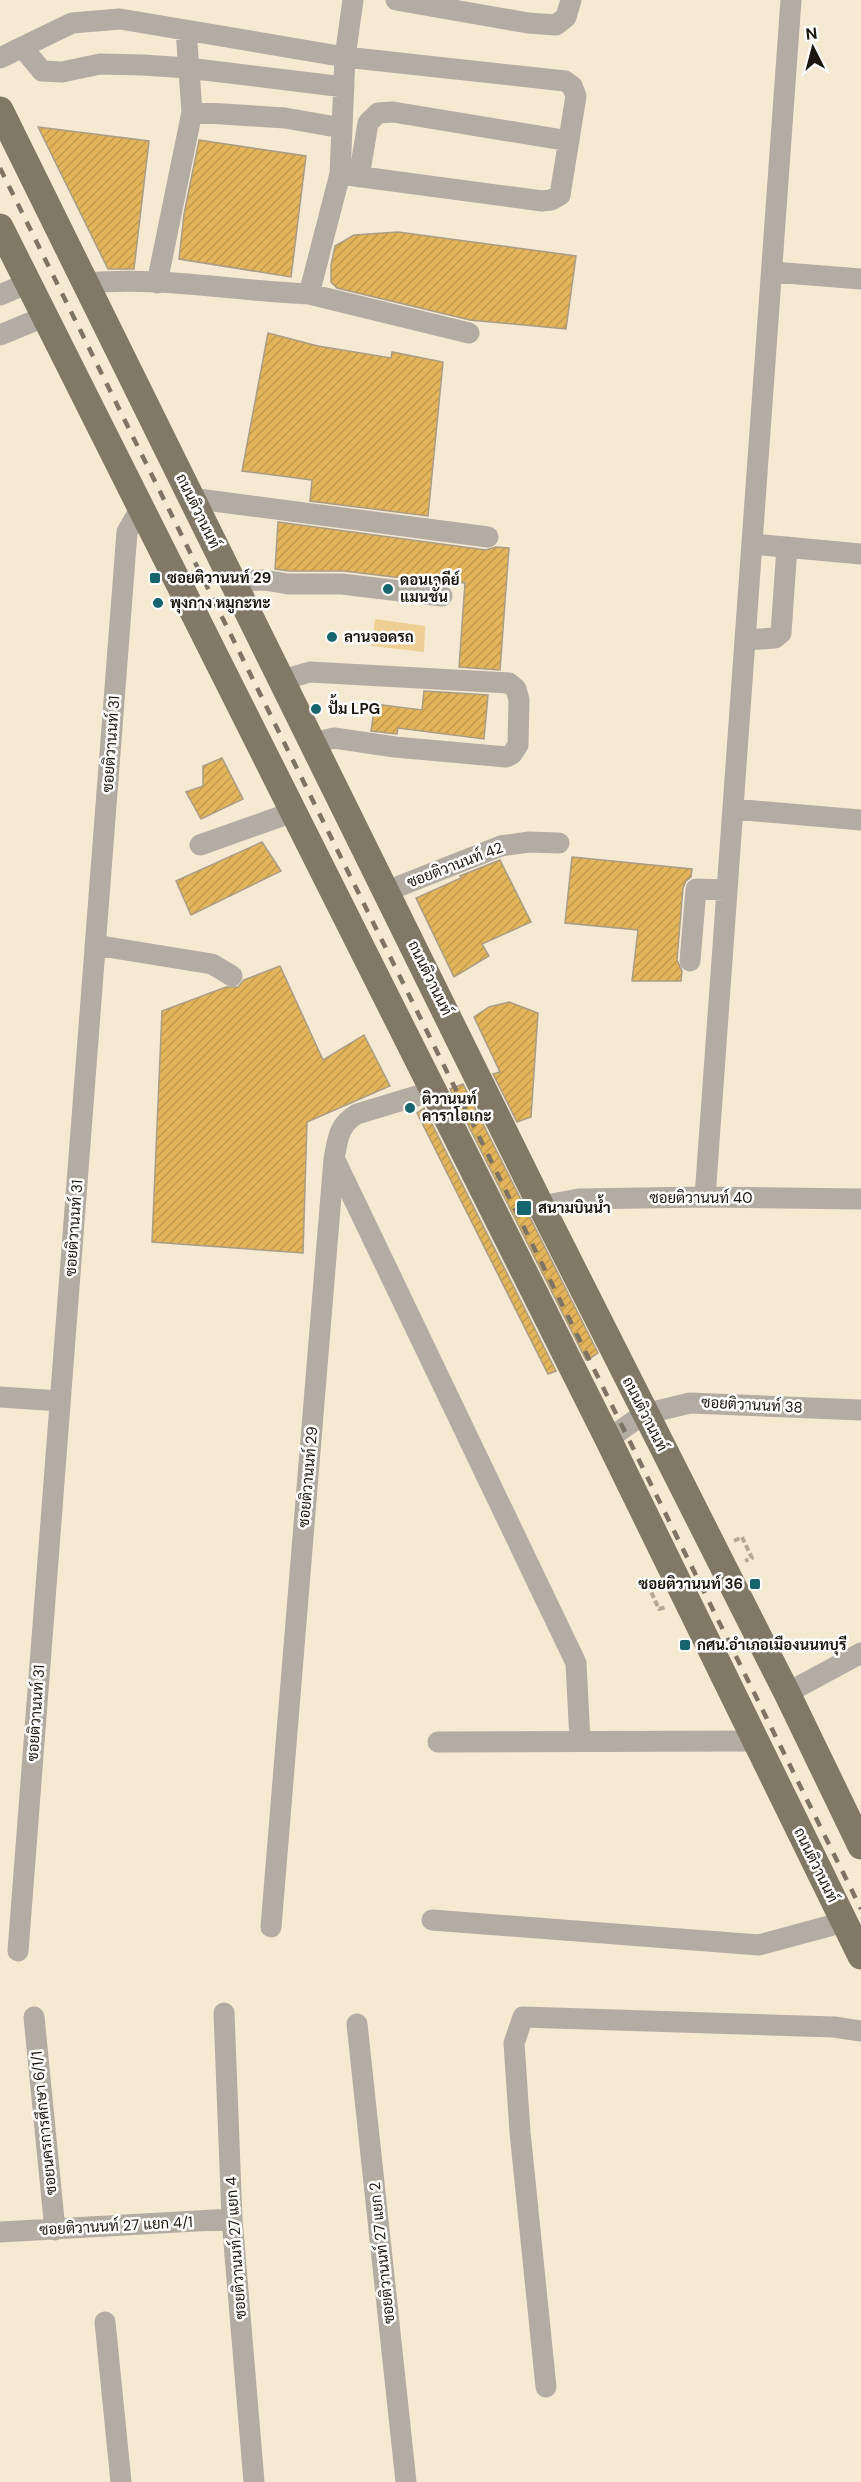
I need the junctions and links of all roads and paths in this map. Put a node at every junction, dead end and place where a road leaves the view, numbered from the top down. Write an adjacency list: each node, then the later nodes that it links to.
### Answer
1 (353, 0): 7 (street)
2 (396, 0): 3 (street)
3 (571, 0)
4 (791, 0): 17 (street)
5 (186, 30): 6 (street); 7 (street); 9 (street)
6 (22, 47): 8 (street); 9 (street)
7 (345, 57): 10 (street); 14 (street)
8 (0, 58)
9 (188, 68): 10 (street); 12 (street)
10 (344, 87): 13 (street)
11 (0, 110): 20 (main road, ถนนติวานนท์)
12 (192, 112): 13 (street); 21 (street)
13 (342, 128): 15 (street)
14 (570, 141): 15 (street); 15 (street)
15 (349, 176): 22 (street)
16 (0, 226): 19 (main road, ถนนติวานนท์)
17 (772, 272): 18 (street); 30 (street)
18 (861, 279)
19 (28, 283): 23 (street); 24 (main road, ถนนติวานนท์)
20 (86, 283): 21 (street); 27 (main road, ถนนติวานนท์)
21 (157, 283): 22 (street)
22 (309, 294): 25 (street)
23 (0, 295)
24 (46, 316): 26 (street); 28 (main road, ถนนติวานนท์)
25 (469, 333)
26 (0, 335)
27 (191, 498): 29 (street); 33 (main road, ถนนติวานนท์)
28 (140, 509): 39 (main road, ถนนติวานนท์); 45 (street, ซอยติวานนท์ 31)
29 (488, 537)
30 (753, 544): 31 (street); 35 (street)
31 (787, 547): 32 (street); 35 (street)
32 (861, 554)
33 (233, 581): 34 (street); 36 (main road, ถนนติวานนท์)
34 (442, 596)
35 (746, 640): 38 (street)
36 (282, 680): 37 (main road, ถนนติวานนท์); 37 (street)
37 (314, 743): 44 (main road, ถนนติวานนท์)
38 (733, 809): 40 (street); 43 (street)
39 (293, 812): 42 (street); 48 (main road, ถนนติวานนท์)
40 (861, 820)
41 (559, 843): 44 (street, ซอยติวานนท์ 42)
42 (200, 845)
43 (727, 890): 46 (street); 50 (street)
44 (387, 891): 52 (main road, ถนนติวานนท์)
45 (95, 945): 47 (street); 54 (street, ซอยติวานนท์ 31)
46 (690, 961)
47 (232, 976)
48 (433, 1091): 49 (street, ซอยติวานนท์ 29); 57 (main road, ถนนติวานนท์)
49 (334, 1159): 60 (street); 66 (street, ซอยติวานนท์ 29)
50 (705, 1197): 51 (street, ซอยติวานนท์ 40); 52 (street, ซอยติวานนท์ 40)
51 (861, 1199)
52 (541, 1206): 56 (main road, ถนนติวานนท์)
53 (0, 1397): 54 (street)
54 (60, 1401): 67 (street, ซอยติวานนท์ 31)
55 (861, 1410): 56 (street, ซอยติวานนท์ 38)
56 (644, 1414): 57 (street); 59 (main road, ถนนติวานนท์)
57 (608, 1439): 61 (main road, ถนนติวานนท์)
58 (861, 1653): 59 (street)
59 (787, 1693): 63 (main road, ถนนติวานนท์)
60 (580, 1741): 61 (street); 62 (street)
61 (756, 1741): 65 (main road, ถนนติวานนท์)
62 (438, 1742)
63 (861, 1846)
64 (432, 1920): 65 (street)
65 (844, 1922): 68 (main road, ถนนติวานนท์)
66 (272, 1927)
67 (18, 1951)
68 (861, 1956)
69 (224, 2013): 73 (street, ซอยติวานนท์ 27 แยก 4)
70 (34, 2017): 74 (street, ซอยนครการศึกษา 6/1/1)
71 (357, 2024): 80 (street, ซอยติวานนท์ 27 แยก 2)
72 (861, 2031): 77 (street)
73 (232, 2219): 74 (street, ซอยติวานนท์ 27 แยก 4/1); 79 (street, ซอยติวานนท์ 27 แยก 4)
74 (55, 2229): 75 (street, ซอยติวานนท์ 27 แยก 4/1)
75 (0, 2232)
76 (105, 2322): 78 (street)
77 (546, 2387)
78 (121, 2482)
79 (254, 2482)
80 (406, 2482)

